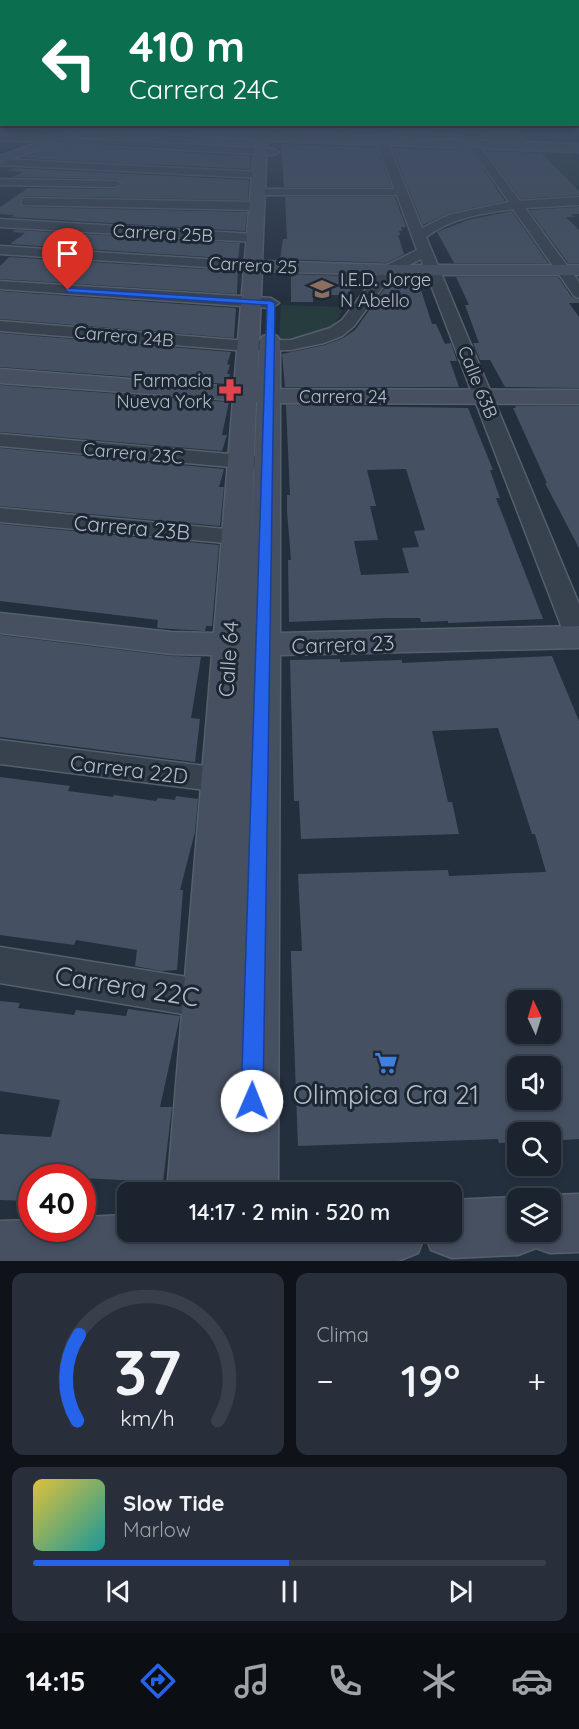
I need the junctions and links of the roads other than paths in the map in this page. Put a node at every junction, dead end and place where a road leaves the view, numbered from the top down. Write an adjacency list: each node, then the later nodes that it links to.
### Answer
1 (46, 188): 14 (street)
2 (66, 188): 12 (street)
3 (138, 188): 12 (street)
4 (214, 188): 12 (street, Carrera 25B)
5 (214, 188): 12 (street)
6 (263, 188): 17 (street, Calle 64)
7 (360, 188): 10 (street)
8 (400, 188): 10 (street, Calle 63B)
9 (510, 188): 13 (street)
10 (401, 192): 15 (street, Calle 63B)
11 (579, 201): 13 (street)
12 (129, 205): 14 (street, Carrera 25B); 14 (street)
13 (519, 206): 15 (street); 20 (street)
14 (10, 213)
15 (422, 243): 18 (street); 19 (street, Calle 63B)
16 (0, 250): 17 (street, Carrera 25)
17 (262, 266): 18 (street, Carrera 25); 23 (street, Calle 64)
18 (388, 270): 19 (street, Carrera 25); 25 (street, Carrera 24B)
19 (433, 270): 20 (street, Carrera 25); 28 (street, Calle 63B)
20 (570, 270): 22 (street)
21 (0, 285): 23 (street)
22 (579, 293)
23 (261, 303): 25 (street, Calle 64)
24 (0, 326): 25 (street, Carrera 24B)
25 (259, 346): 27 (street, Calle 64)
26 (0, 376): 27 (street, Carrera 24)
27 (257, 395): 28 (street, Carrera 24); 31 (street, Calle 64); 32 (street, Calle 64)
28 (484, 397): 29 (street, Carrera 24); 37 (street, Calle 63B)
29 (579, 397)
30 (0, 440): 31 (street, Carrera 23C)
31 (241, 462): 32 (street, Carrera 23C); 34 (street, Calle 64)
32 (267, 463): 35 (street, Calle 64)
33 (0, 514): 34 (street, Carrera 23B)
34 (236, 537): 35 (street, Carrera 23B); 38 (street, Calle 64)
35 (265, 537): 39 (street, Calle 64)
36 (0, 623): 38 (street, Carrera 23)
37 (579, 637): 39 (street, Carrera 23)
38 (229, 644): 39 (street, Carrera 23); 41 (street, Calle 64)
39 (262, 646): 41 (street, Calle 64)
40 (0, 753): 41 (street, Carrera 22D)
41 (240, 782): 43 (street, Calle 64)
42 (0, 965): 43 (street, Carrera 22C)
43 (230, 1004): 44 (street, Calle 64); 45 (street, Calle 64)
44 (201, 1182)
45 (246, 1182)
46 (579, 1223): 47 (street)
47 (561, 1224)
48 (507, 1226): 49 (street)
49 (462, 1229)
50 (117, 1234): 51 (street)
51 (0, 1251)

